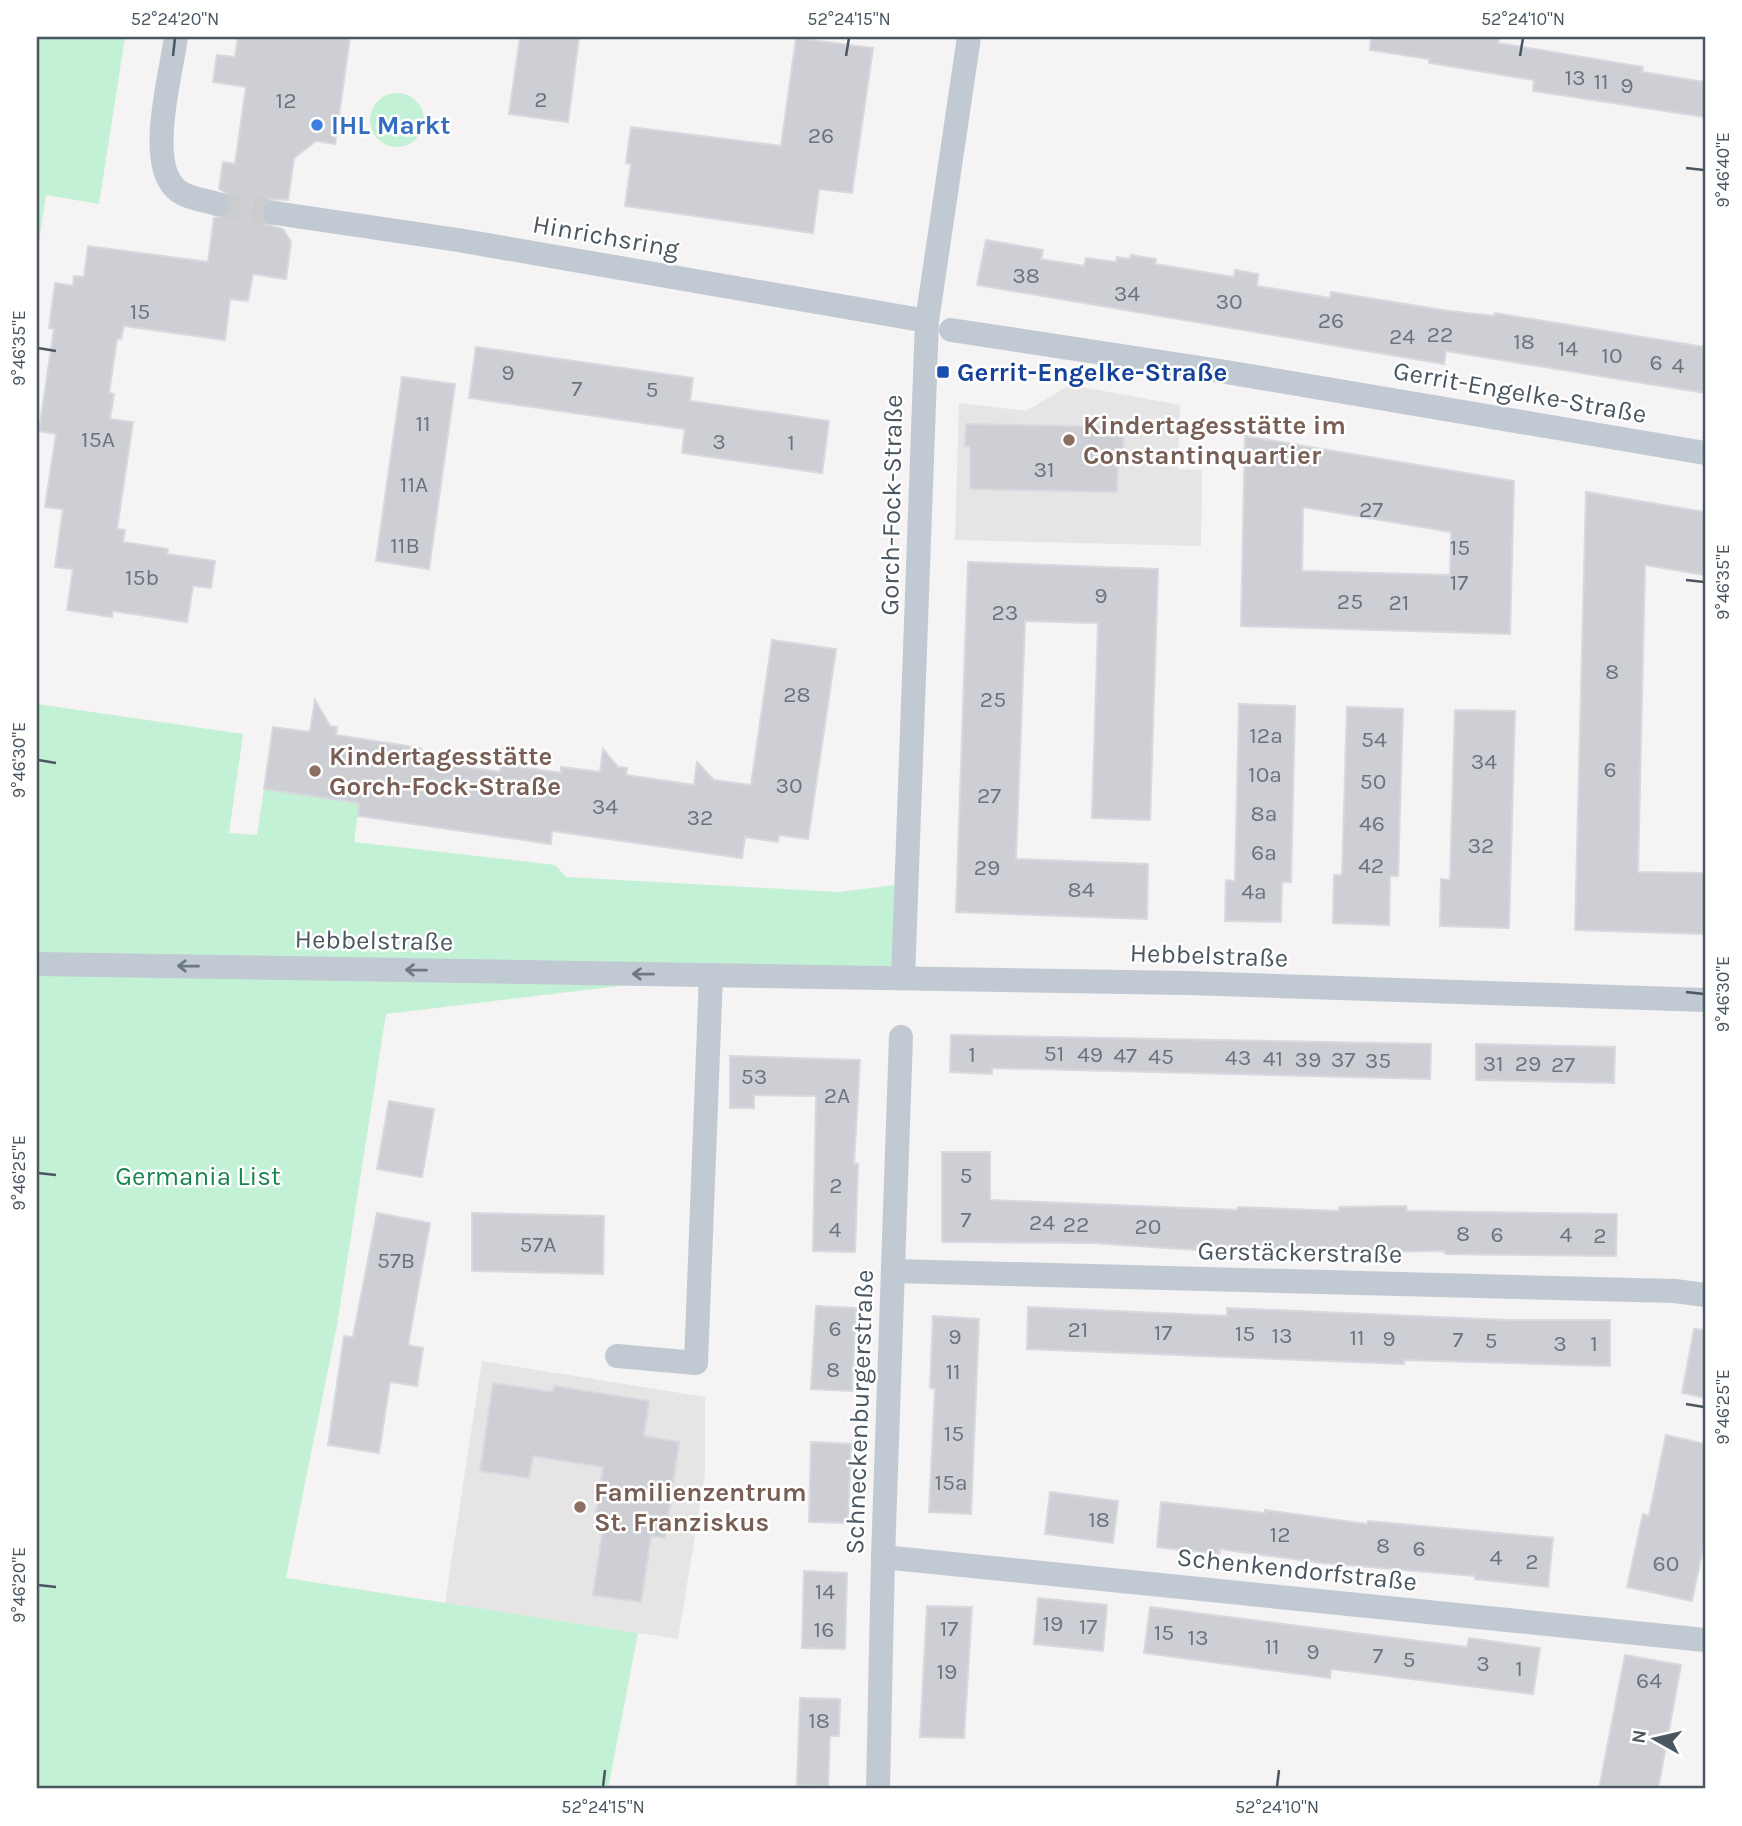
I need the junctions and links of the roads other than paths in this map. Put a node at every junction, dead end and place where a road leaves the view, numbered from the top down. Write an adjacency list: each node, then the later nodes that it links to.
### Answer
1 (176, 37): 3 (street)
2 (969, 37): 5 (street, Gorch-Fock-Straße)
3 (216, 204)
4 (275, 213): 5 (street, Hinrichsring)
5 (927, 321): 10 (street, Gorch-Fock-Straße)
6 (951, 330): 7 (street, Gerrit-Engelke-Straße)
7 (1705, 453)
8 (37, 964): 9 (street, Hebbelstraße, one-way to 8)
9 (711, 975): 10 (street, Hebbelstraße); 15 (street)
10 (903, 978): 11 (street, Hebbelstraße)
11 (1705, 1000)
12 (901, 1037): 13 (street, Schneckenburgerstraße)
13 (894, 1271): 14 (street, Gerstäckerstraße); 16 (street, Schneckenburgerstraße)
14 (1705, 1295)
15 (617, 1356)
16 (883, 1556): 17 (street, Schenkendorfstraße); 18 (street, Schneckenburgerstraße)
17 (1705, 1640)
18 (878, 1789)

